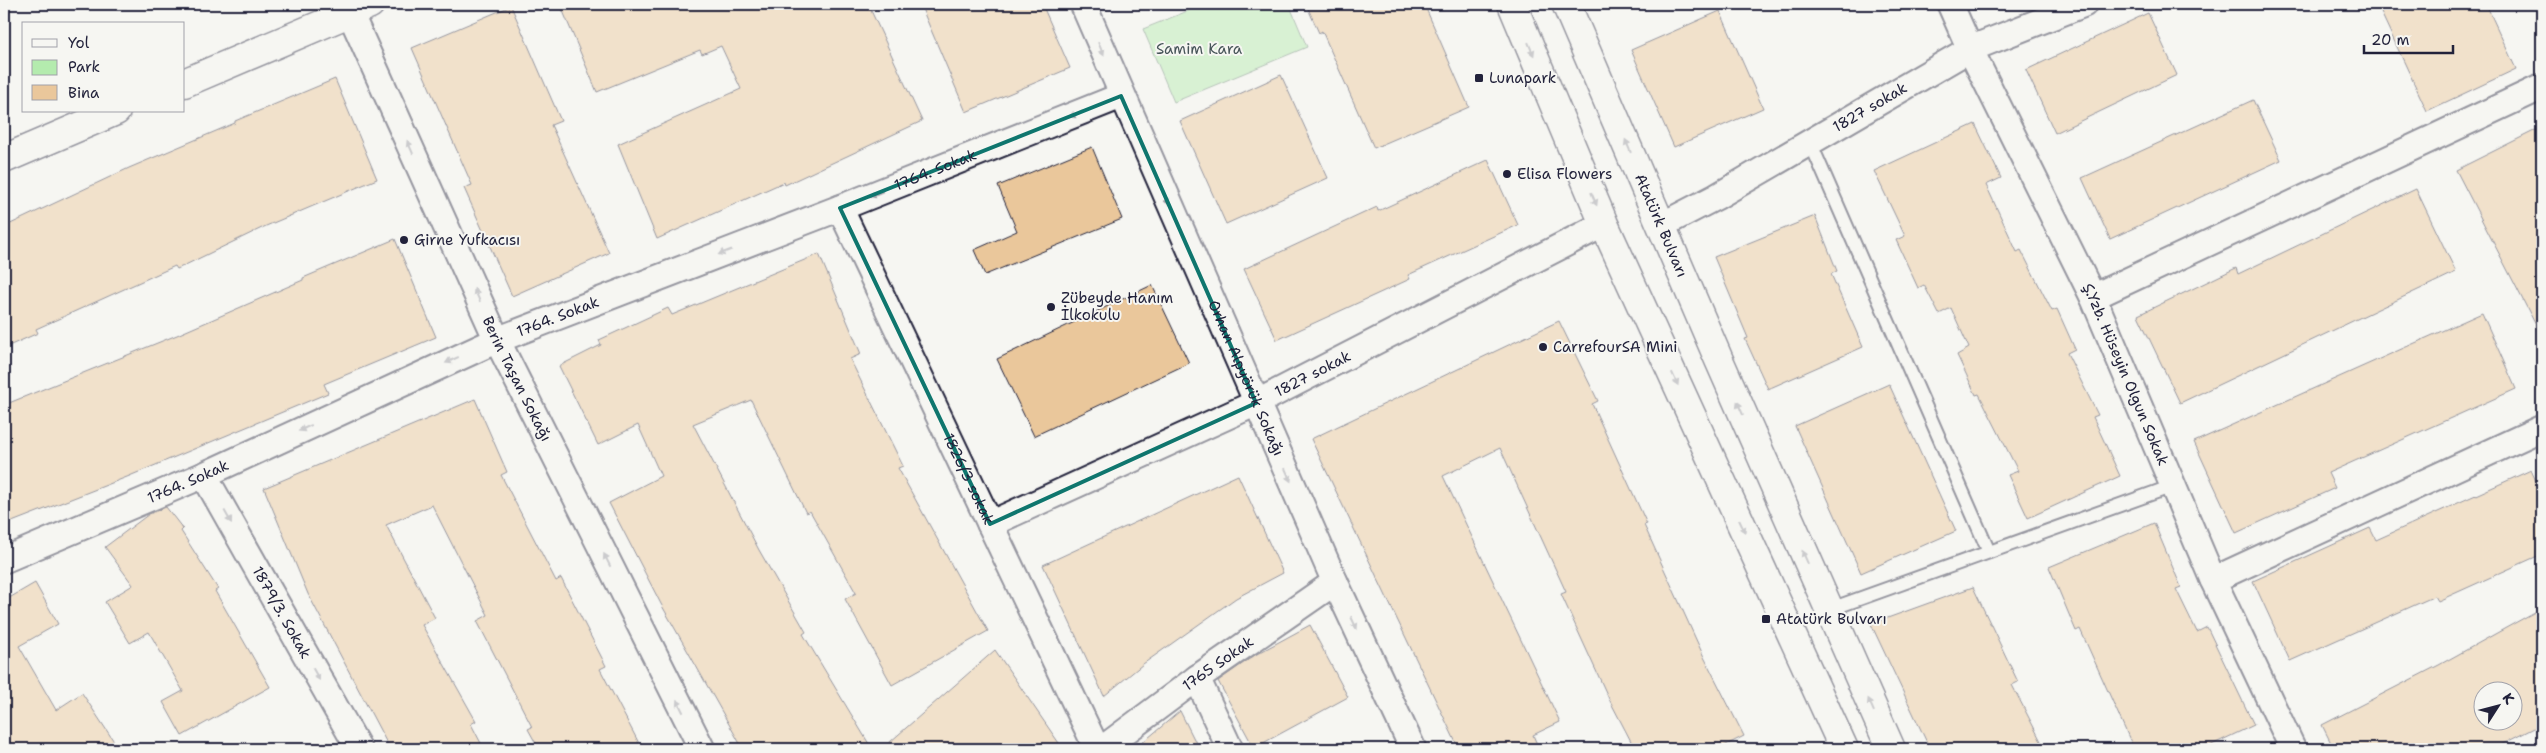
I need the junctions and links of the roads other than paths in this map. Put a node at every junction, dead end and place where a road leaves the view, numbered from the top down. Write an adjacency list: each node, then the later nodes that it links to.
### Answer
1 (1082, 4): 10 (street, Orhan Alpyörük Sokağı, one-way to 10)
2 (1512, 4): 15 (main road, one-way to 15)
3 (1566, 4): 16 (main road, Atatürk Bulvarı, one-way to 3)
4 (1950, 4): 7 (street, Ş.Yzb. Hüseyin Olgun Sokak)
5 (2084, 4): 7 (street, 1827 sokak)
6 (355, 6): 8 (main road); 18 (street, Berin Taşan Sokağı, one-way to 6)
7 (1970, 49): 12 (street, 1827 sokak); 17 (street, Ş.Yzb. Hüseyin Olgun Sokak)
8 (185, 82)
9 (2542, 87): 17 (street)
10 (1121, 96): 14 (street, 1764. Sokak, one-way to 14); 19 (street, Orhan Alpyörük Sokağı, one-way to 19)
11 (114, 112): 13 (main road)
12 (1810, 142): 16 (street, 1827 sokak); 24 (lane)
13 (4, 159)
14 (840, 208): 18 (street, 1764. Sokak, one-way to 18); 23 (street, 1826/3 sokak)
15 (1604, 224): 19 (street, 1827 sokak); 36 (main road, one-way to 36)
16 (1662, 225): 28 (main road, Atatürk Bulvarı, one-way to 16)
17 (2092, 298): 22 (street, Ş.Yzb. Hüseyin Olgun Sokak)
18 (496, 340): 21 (street, 1764. Sokak, one-way to 21); 31 (street, Berin Taşan Sokağı, one-way to 18)
19 (1256, 403): 23 (street, 1827 sokak); 27 (street, Orhan Alpyörük Sokağı, one-way to 27)
20 (2542, 428): 26 (street)
21 (204, 474): 25 (street, 1764. Sokak); 30 (street, 1879/3. Sokak, one-way to 30)
22 (2173, 486): 24 (lane); 26 (street, Ş.Yzb. Hüseyin Olgun Sokak)
23 (990, 524): 32 (street, 1826/3 sokak)
24 (1989, 552): 28 (lane)
25 (4, 560)
26 (2214, 580): 38 (street, Ş.Yzb. Hüseyin Olgun Sokak)
27 (1335, 582): 29 (street, 1765 Sokak); 35 (street, Orhan Alpyörük Sokağı, one-way to 35)
28 (1828, 610): 37 (main road, Atatürk Bulvarı, one-way to 28)
29 (1198, 678): 33 (street, 1765 Sokak); 34 (street)
30 (359, 749)
31 (702, 749)
32 (1097, 749)
33 (1102, 749)
34 (1230, 749)
35 (1413, 749)
36 (1844, 749)
37 (1891, 749)
38 (2293, 749)

